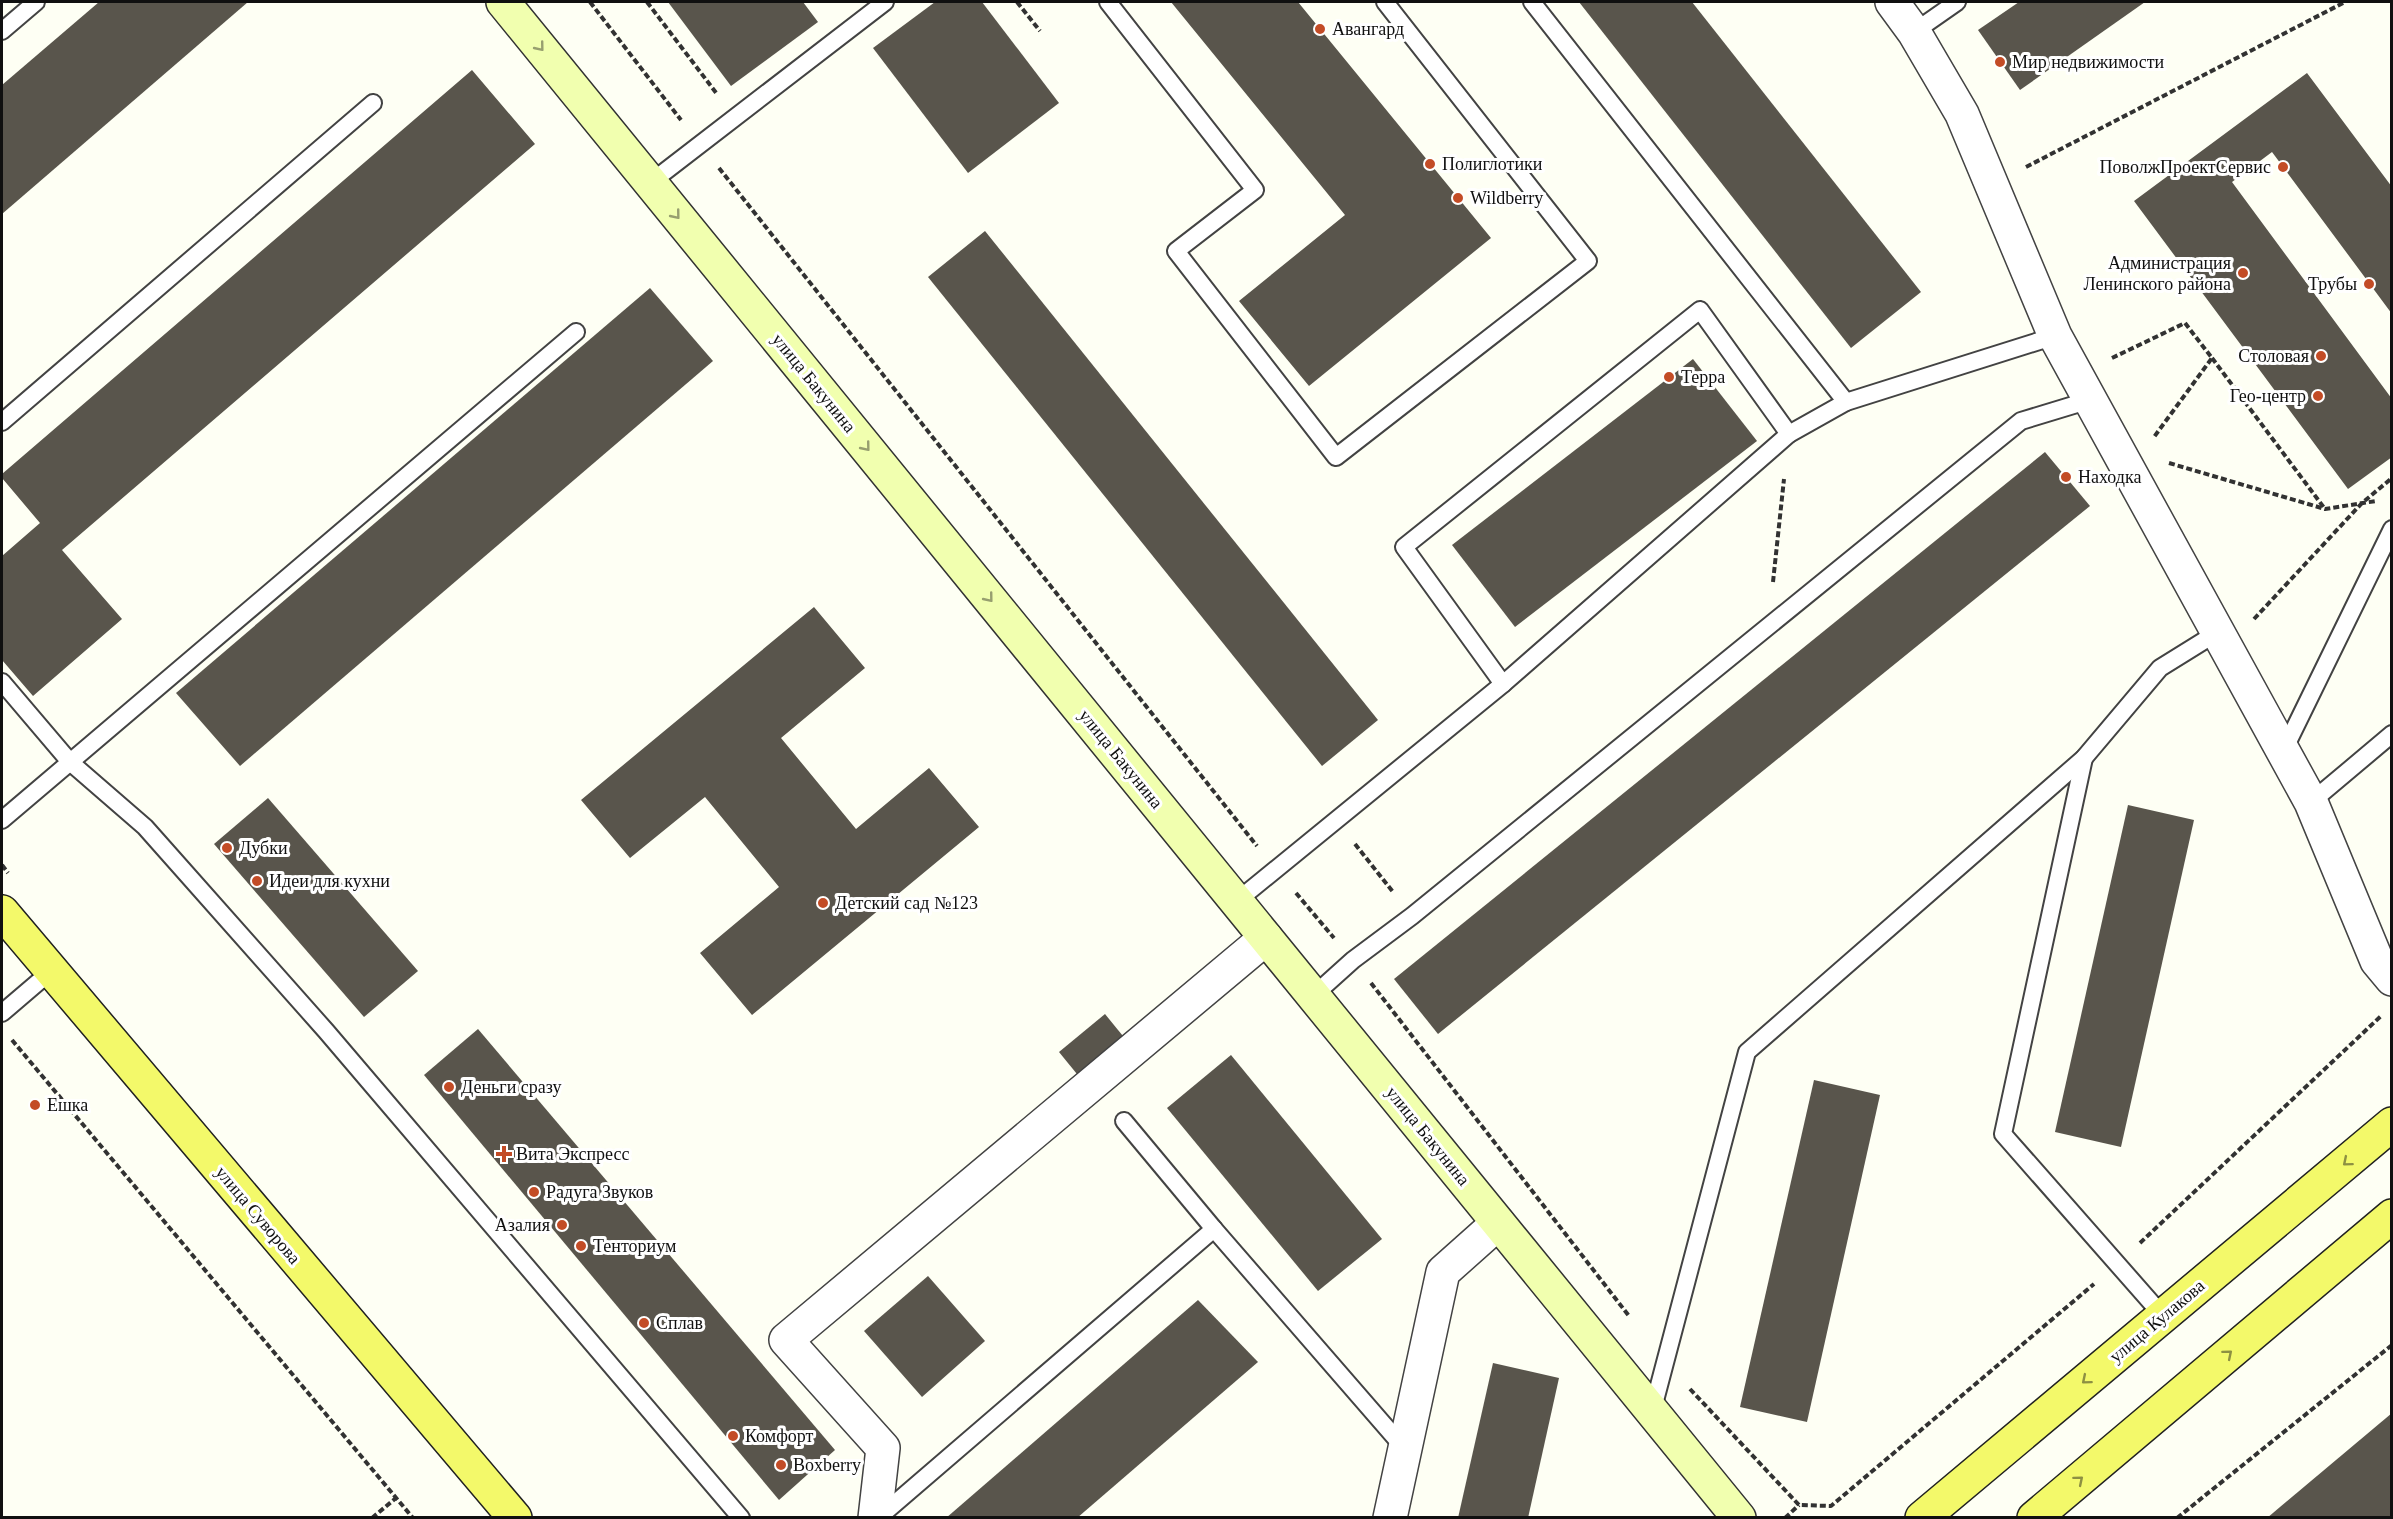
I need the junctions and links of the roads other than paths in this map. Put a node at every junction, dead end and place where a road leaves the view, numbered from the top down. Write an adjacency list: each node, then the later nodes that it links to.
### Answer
1 (36, 2): 9 (lane)
2 (503, 2): 12 (street, улица Бакунина, one-way to 12)
3 (885, 2): 12 (lane)
4 (1108, 2): 5 (lane)
5 (1385, 2)
6 (1532, 2): 16 (lane)
7 (1892, 2): 10 (street)
8 (1957, 2): 10 (lane)
9 (2, 30)
10 (1914, 32): 14 (street)
11 (373, 103): 17 (lane)
12 (650, 183): 29 (street, улица Бакунина, one-way to 29)
13 (576, 332): 26 (lane)
14 (2055, 336): 15 (street); 16 (lane)
15 (2084, 388): 20 (street); 34 (lane)
16 (1846, 402): 18 (lane)
17 (2, 423)
18 (1789, 434): 22 (lane); 22 (lane)
19 (2391, 529): 24 (lane)
20 (2218, 632): 24 (street); 25 (lane)
21 (2, 682): 26 (lane)
22 (1503, 684): 29 (lane)
23 (2391, 734): 27 (lane)
24 (2283, 752): 27 (street)
25 (2084, 758): 41 (lane); 42 (lane)
26 (70, 762): 28 (lane); 45 (lane)
27 (2311, 802): 33 (street)
28 (2, 820)
29 (1237, 901): 31 (street, улица Бакунина)
30 (2, 912): 32 (main road, улица Суворова)
31 (1266, 938): 34 (street, улица Бакунина); 46 (street)
32 (50, 972): 35 (lane); 44 (main road, улица Суворова)
33 (2391, 979)
34 (1313, 996): 39 (street, улица Бакунина)
35 (2, 1013)
36 (1124, 1121): 40 (lane)
37 (2391, 1124): 41 (main road, улица Кулакова, one-way to 41)
38 (2391, 1216): 50 (main road, one-way to 38)
39 (1498, 1223): 42 (street, улица Бакунина); 43 (street)
40 (1214, 1228): 43 (lane); 46 (lane)
41 (2163, 1316): 49 (main road, улица Кулакова, one-way to 49)
42 (1652, 1412): 48 (street, улица Бакунина)
43 (1405, 1449): 47 (street)
44 (515, 1518)
45 (741, 1518)
46 (877, 1518)
47 (1390, 1518)
48 (1739, 1518)
49 (1922, 1518)
50 (2034, 1518)

